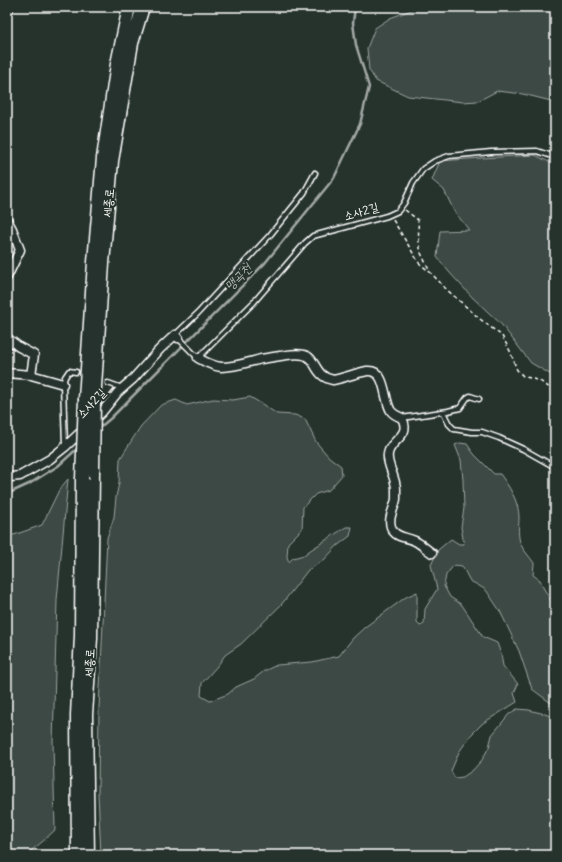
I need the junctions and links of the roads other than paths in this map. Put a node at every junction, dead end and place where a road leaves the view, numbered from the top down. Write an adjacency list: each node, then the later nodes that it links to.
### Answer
1 (9, 7): 4 (street)
2 (129, 7): 19 (main road, 세종로)
3 (143, 7): 19 (main road, 세종로)
4 (7, 12)
5 (555, 156): 11 (lane, 소사2길)
6 (315, 173): 9 (lane)
7 (7, 220): 8 (street)
8 (7, 277)
9 (177, 337): 11 (lane); 17 (street, 소사2길)
10 (7, 338): 14 (street)
11 (197, 357): 21 (street)
12 (76, 372): 16 (lane)
13 (7, 373): 14 (street)
14 (30, 375): 16 (street)
15 (108, 383): 17 (lane)
16 (63, 384): 22 (lane)
17 (122, 388): 22 (street, 소사2길)
18 (479, 399): 20 (lane)
19 (90, 401): 26 (main road, 세종로, bridge); 27 (main road, 세종로, bridge)
20 (443, 412): 21 (lane); 23 (lane)
21 (402, 418): 25 (street)
22 (65, 447): 24 (street, 소사2길)
23 (555, 467)
24 (7, 476)
25 (432, 553)
26 (78, 855)
27 (88, 855)

